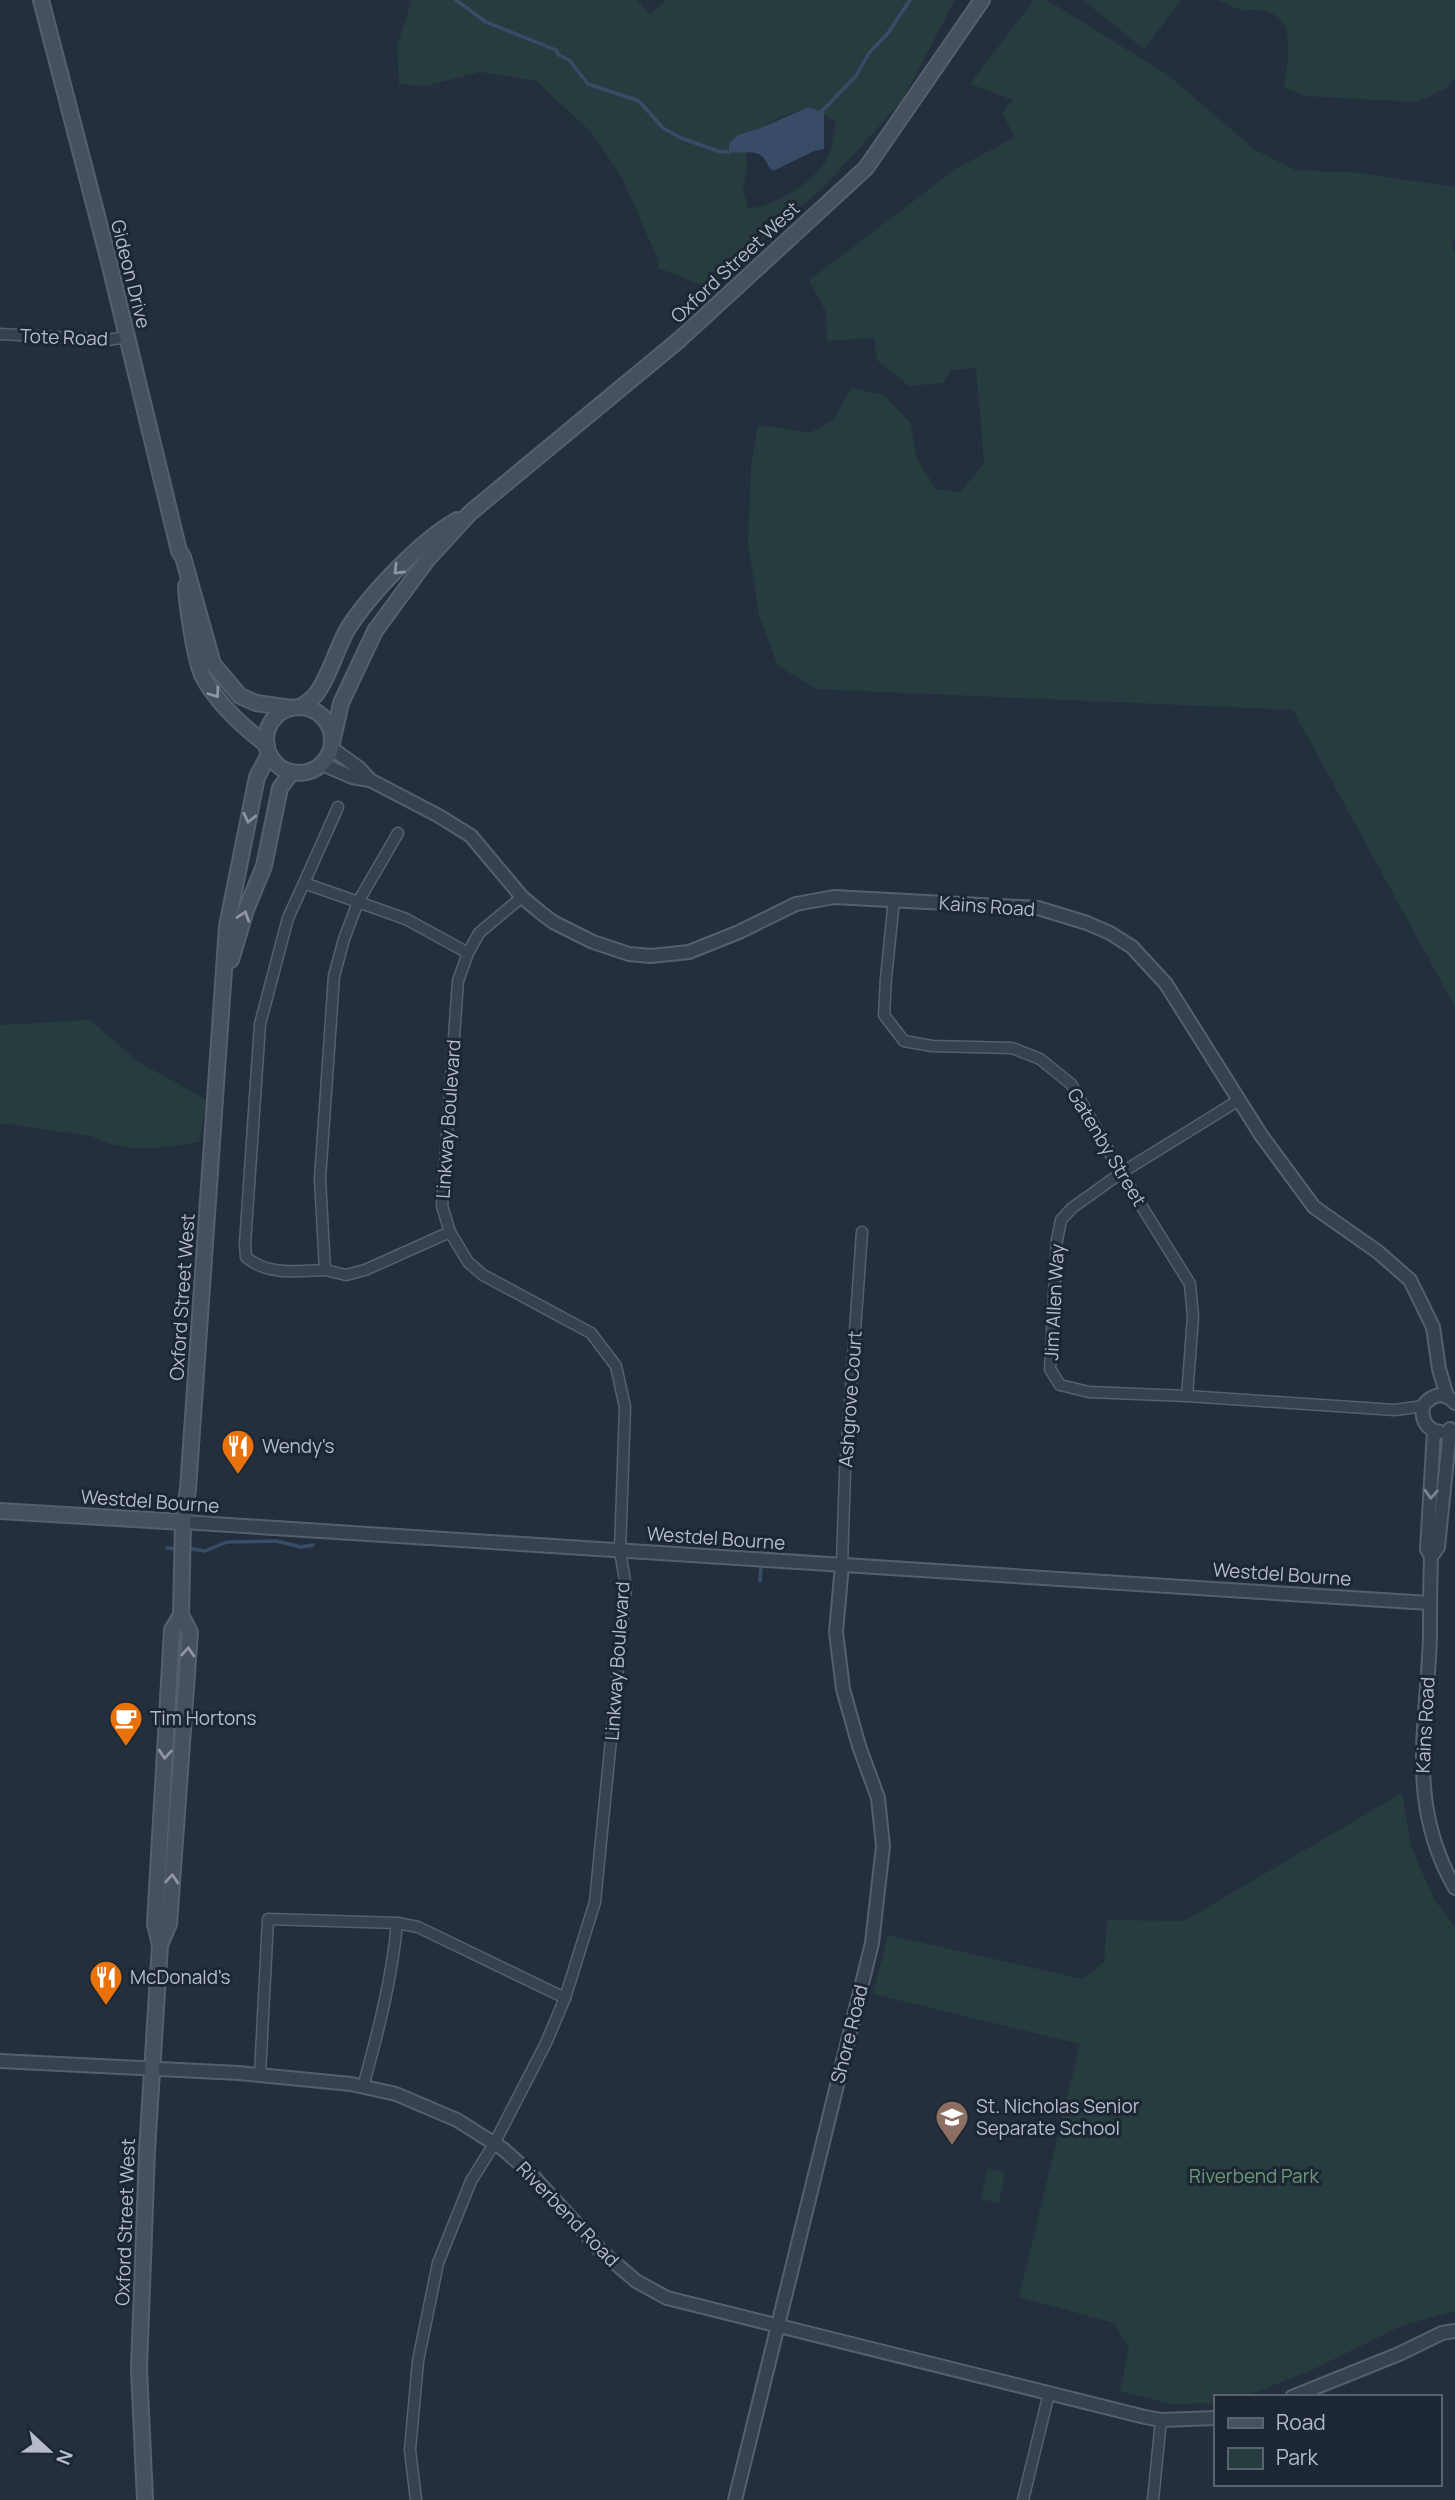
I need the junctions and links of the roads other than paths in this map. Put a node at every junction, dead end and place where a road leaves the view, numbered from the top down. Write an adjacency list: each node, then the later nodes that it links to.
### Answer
1 (41, 0): 4 (main road, Gideon Drive)
2 (982, 0): 5 (main road, Oxford Street West)
3 (0, 334): 4 (street, Tote Road)
4 (127, 337): 6 (main road, Gideon Drive)
5 (471, 513): 7 (main road, Oxford Street West, one-way to 7); 8 (main road, Oxford Street West)
6 (184, 557): 7 (main road, Gideon Drive); 9 (main road, Gideon Drive, one-way to 9)
7 (296, 708): 8 (main road); 9 (main road)
8 (332, 745): 10 (main road); 12 (street, Kains Road)
9 (268, 749): 11 (main road); 20 (main road, Oxford Street West, one-way to 20)
10 (322, 764): 11 (main road); 12 (street, Kains Road)
11 (292, 772): 20 (main road, Oxford Street West, one-way to 11)
12 (370, 780): 16 (street, Kains Road)
13 (338, 807): 15 (street)
14 (398, 833): 18 (street)
15 (304, 883): 18 (street); 25 (street)
16 (522, 897): 17 (street, Kains Road); 19 (street, Linkway Boulevard)
17 (894, 900): 21 (street, Kains Road); 22 (street, Gatenby Street)
18 (358, 902): 19 (street); 25 (street)
19 (468, 953): 24 (street, Linkway Boulevard)
20 (225, 982): 35 (main road, Oxford Street West)
21 (1239, 1100): 22 (street, Jim Allen Way); 26 (street, Kains Road)
22 (1121, 1173): 27 (street, Gatenby Street); 27 (street, Jim Allen Way)
23 (862, 1232): 38 (street, Ashgrove Court)
24 (450, 1233): 25 (street); 36 (street, Linkway Boulevard)
25 (325, 1270)
26 (1439, 1369): 28 (street, Kains Road); 29 (street, Kains Road)
27 (1187, 1396): 30 (street, Jim Allen Way)
28 (1451, 1399): 29 (street)
29 (1427, 1402): 30 (street, Jim Allen Way); 31 (street, Kains Road)
30 (1395, 1410): 31 (street, Jim Allen Way)
31 (1423, 1420): 33 (street)
32 (1452, 1427): 33 (street); 37 (street, Kains Road)
33 (1434, 1431): 37 (street, Kains Road, one-way to 37)
34 (0, 1511): 35 (main road, Westdel Bourne)
35 (183, 1522): 36 (street, Westdel Bourne); 44 (main road, Oxford Street West)
36 (620, 1551): 38 (street, Westdel Bourne); 42 (street, Linkway Boulevard)
37 (1431, 1557): 39 (street, Kains Road)
38 (842, 1565): 39 (street, Westdel Bourne); 48 (street, Shore Road)
39 (1429, 1603): 40 (street, Kains Road)
40 (1455, 1888)
41 (397, 1923): 42 (street); 45 (street); 46 (street)
42 (565, 1998): 47 (street, Linkway Boulevard)
43 (0, 2061): 44 (street, Riverbend Road)
44 (151, 2069): 45 (street, Riverbend Road); 54 (main road, Oxford Street West)
45 (260, 2075): 46 (street, Riverbend Road)
46 (363, 2087): 47 (street, Riverbend Road)
47 (494, 2144): 48 (street, Riverbend Road); 55 (street, Linkway Boulevard)
48 (776, 2326): 50 (street, Riverbend Road); 56 (street, Shore Road)
49 (1455, 2331): 51 (street)
50 (1049, 2393): 53 (street, Riverbend Road); 57 (street)
51 (1297, 2395)
52 (1214, 2418): 53 (street, Riverbend Road)
53 (1161, 2420): 58 (street)
54 (145, 2500)
55 (416, 2500)
56 (735, 2500)
57 (1023, 2500)
58 (1153, 2500)

